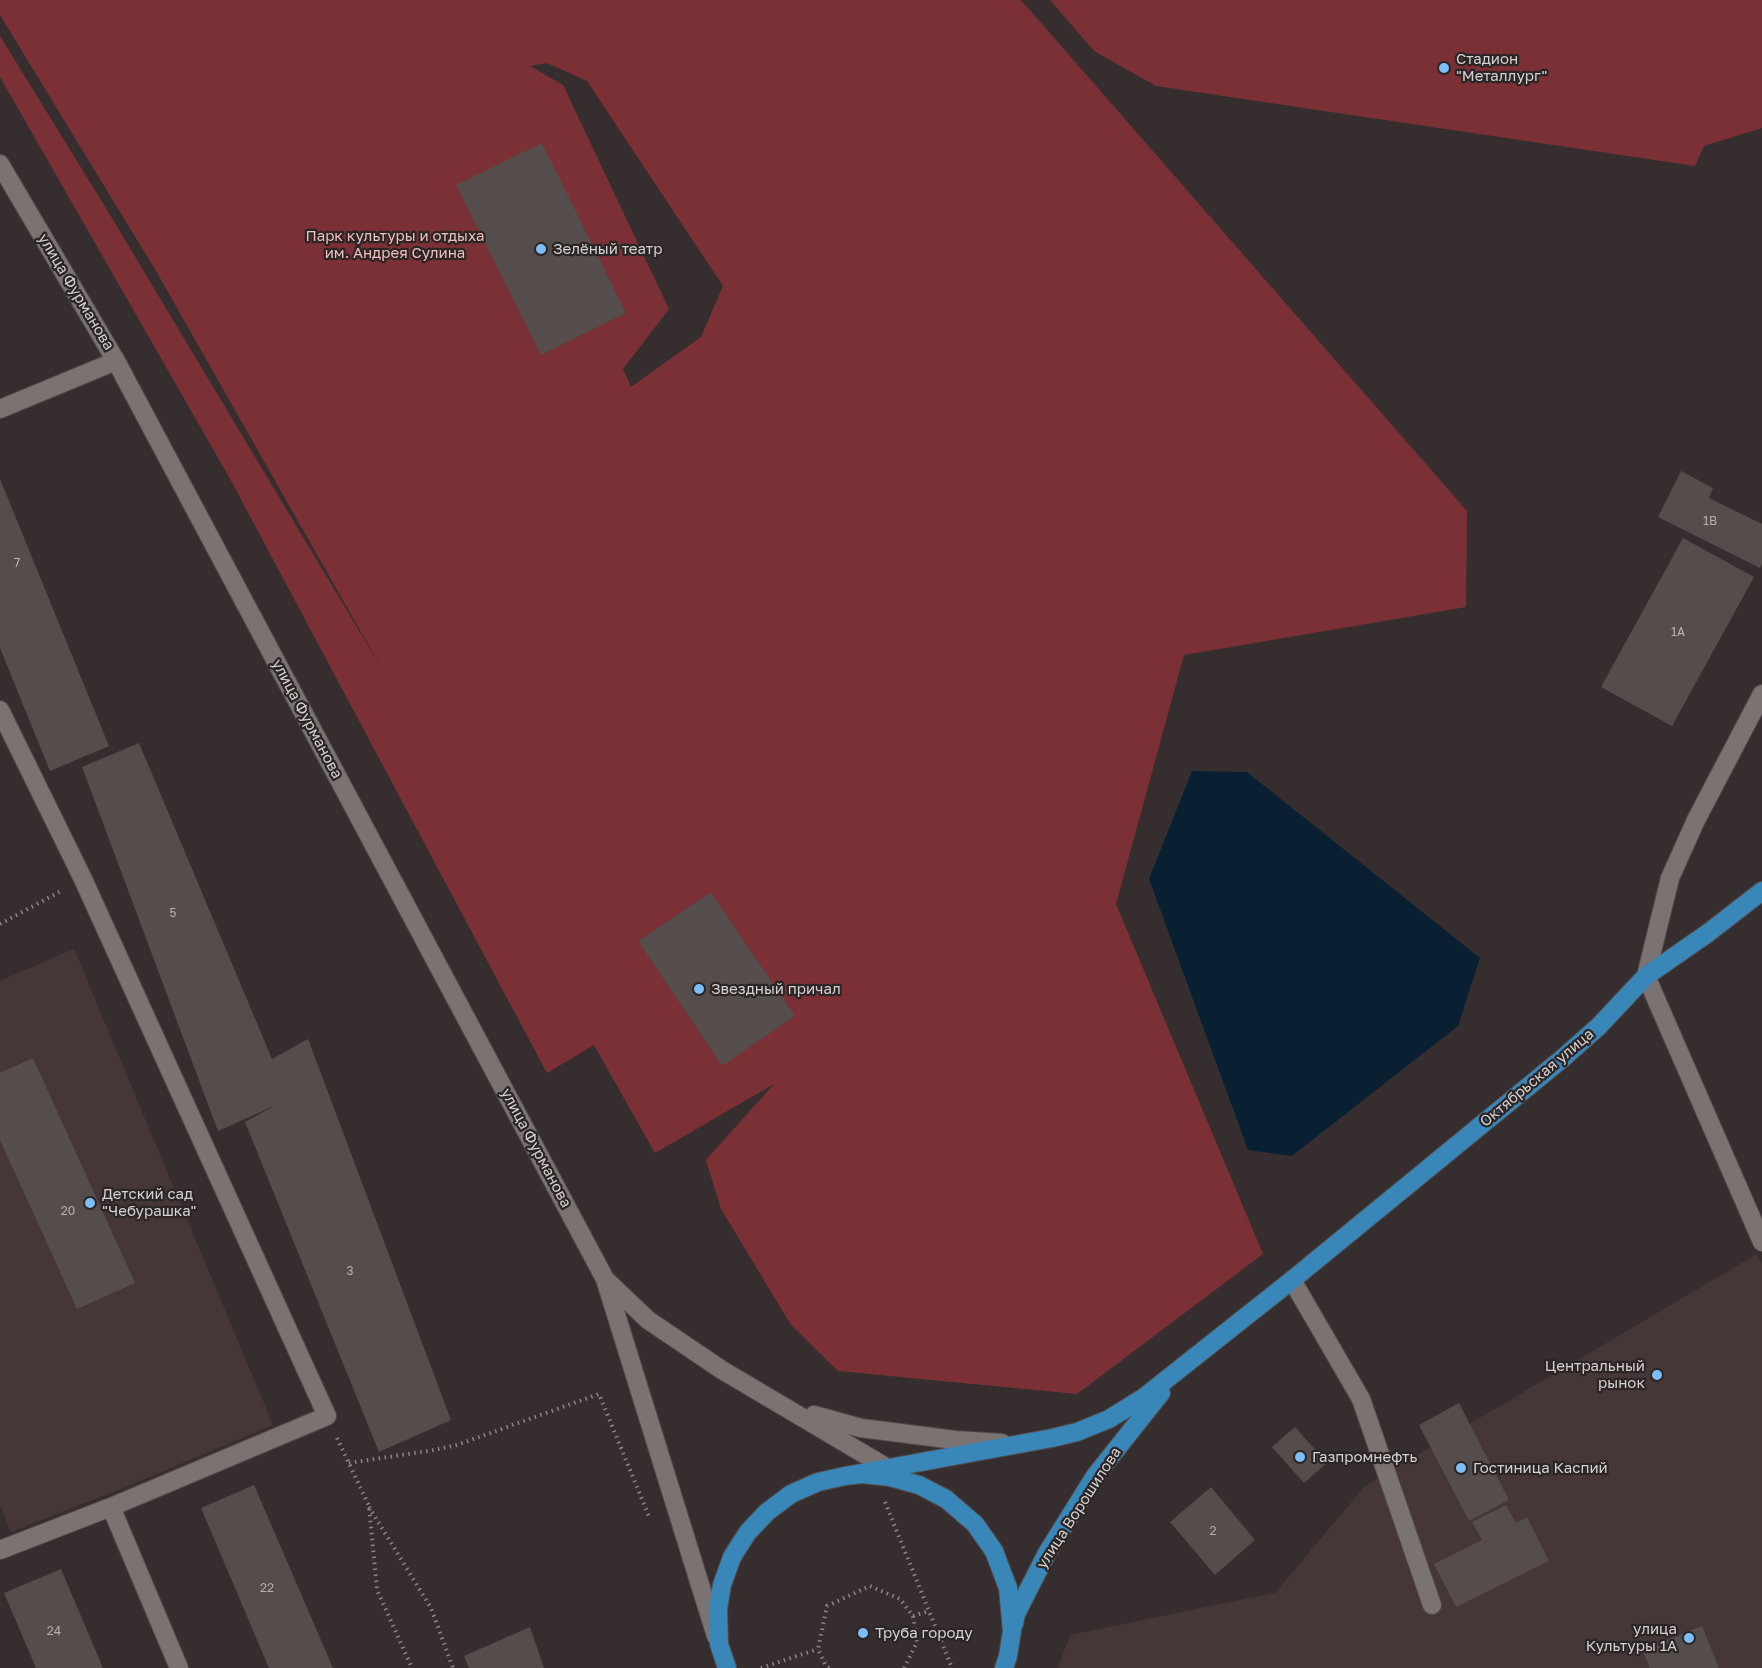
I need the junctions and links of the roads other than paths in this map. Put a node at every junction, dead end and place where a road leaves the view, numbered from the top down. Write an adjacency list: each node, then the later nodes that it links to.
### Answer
1 (0, 165): 2 (street, улица Фурманова)
2 (116, 361): 3 (street); 9 (street, улица Фурманова)
3 (0, 409)
4 (1762, 694): 7 (street, Октябрьская улица)
5 (0, 710): 17 (street)
6 (1762, 891): 7 (main road)
7 (1646, 976): 8 (street); 10 (main road, Октябрьская улица)
8 (1762, 1242)
9 (605, 1279): 12 (street); 21 (street)
10 (1292, 1280): 11 (main road, Октябрьская улица); 19 (street)
11 (1183, 1366): 13 (main road); 20 (main road, улица Ворошилова)
12 (768, 1396): 13 (street); 14 (street)
13 (1022, 1443): 14 (main road)
14 (886, 1467): 15 (main road); 16 (street)
15 (854, 1475): 16 (main road); 21 (main road)
16 (919, 1485): 20 (main road)
17 (111, 1507): 18 (street); 22 (street)
18 (0, 1550)
19 (1432, 1605)
20 (1012, 1631): 24 (main road)
21 (719, 1644): 23 (main road)
22 (179, 1668)
23 (727, 1668)
24 (1004, 1668)

